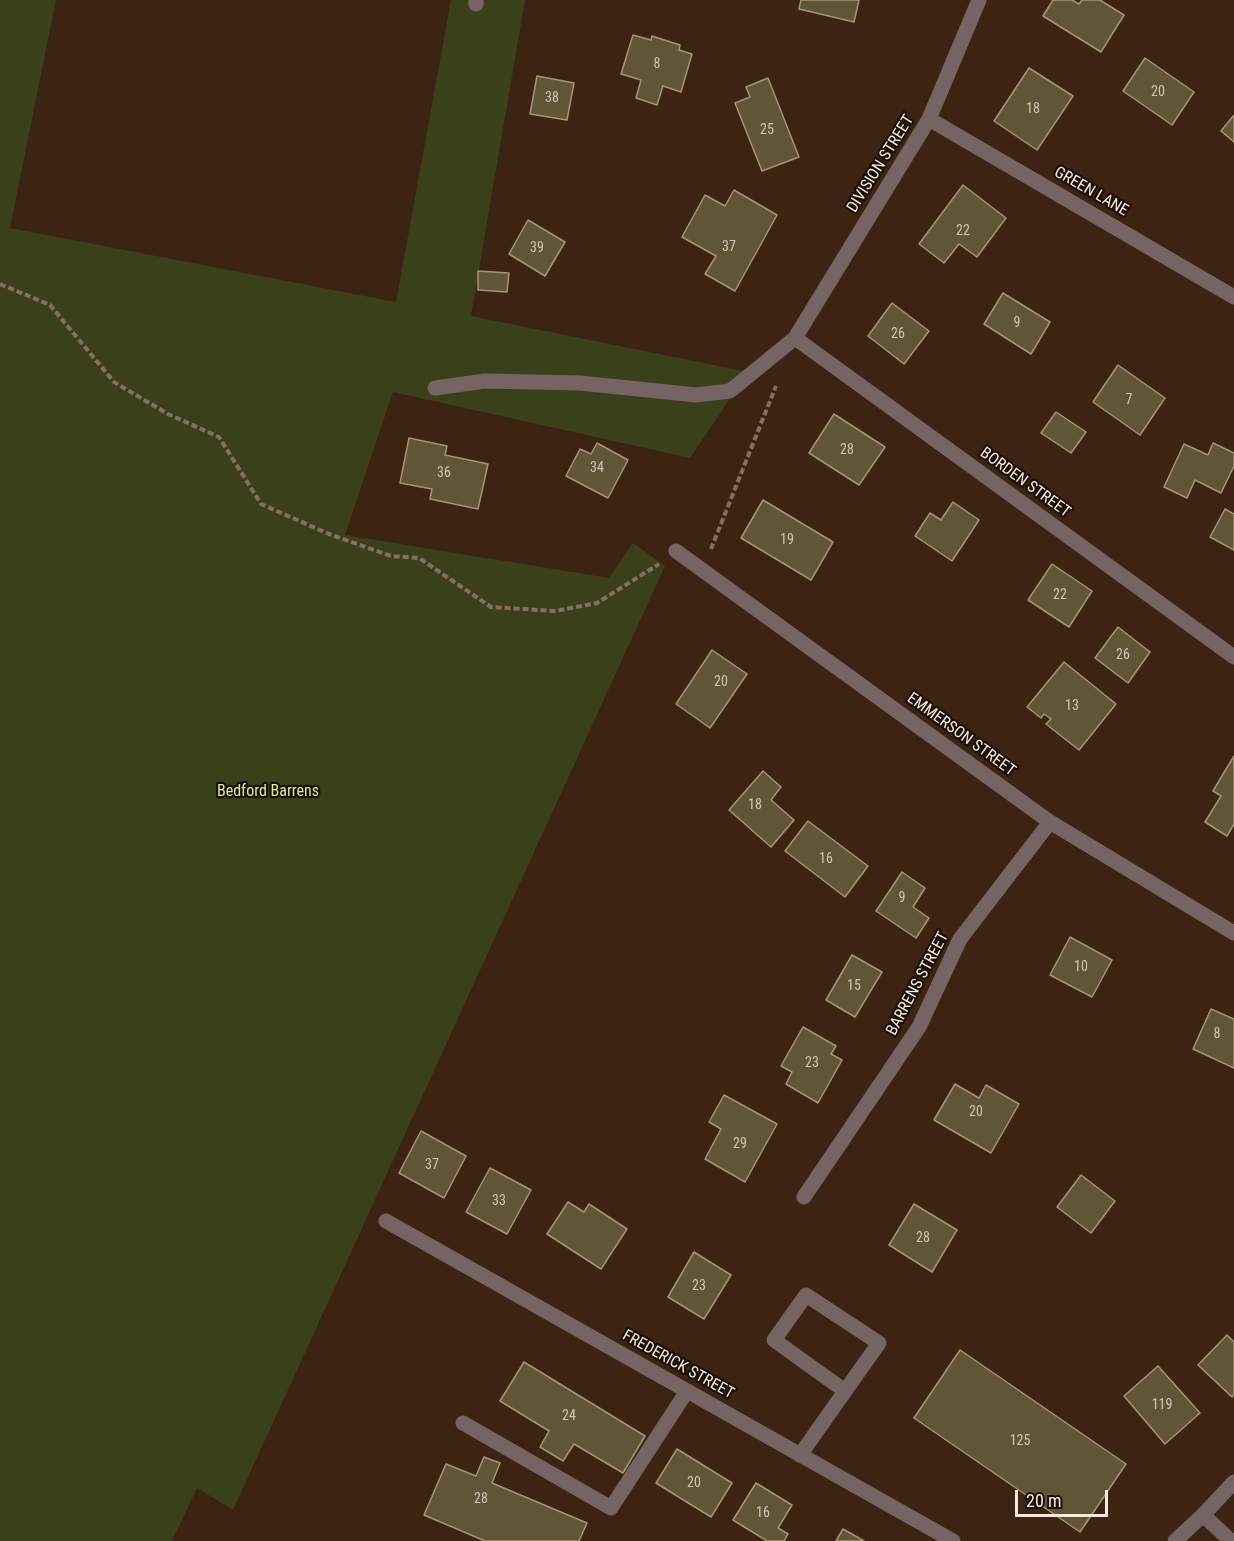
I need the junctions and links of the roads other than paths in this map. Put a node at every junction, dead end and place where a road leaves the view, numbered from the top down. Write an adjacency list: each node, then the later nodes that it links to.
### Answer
1 (980, 0): 2 (street, DIVISION STREET)
2 (929, 119): 3 (street, GREEN LANE); 4 (street, DIVISION STREET)
3 (1234, 297)
4 (795, 338): 5 (street, DIVISION STREET); 7 (street, BORDEN STREET)
5 (435, 388)
6 (676, 551): 8 (street, EMMERSON STREET)
7 (1234, 657)
8 (1050, 822): 9 (street, EMMERSON STREET); 10 (street, BARRENS STREET)
9 (1234, 933)
10 (804, 1197)
11 (386, 1221): 12 (street, FREDERICK STREET)
12 (687, 1391): 14 (street); 15 (street, FREDERICK STREET)
13 (844, 1391): 13 (street); 15 (street)
14 (463, 1423)
15 (800, 1455): 18 (street, FREDERICK STREET)
16 (1234, 1482): 17 (street)
17 (1203, 1515): 19 (street); 20 (street)
18 (953, 1541)
19 (1175, 1541)
20 (1232, 1541)

